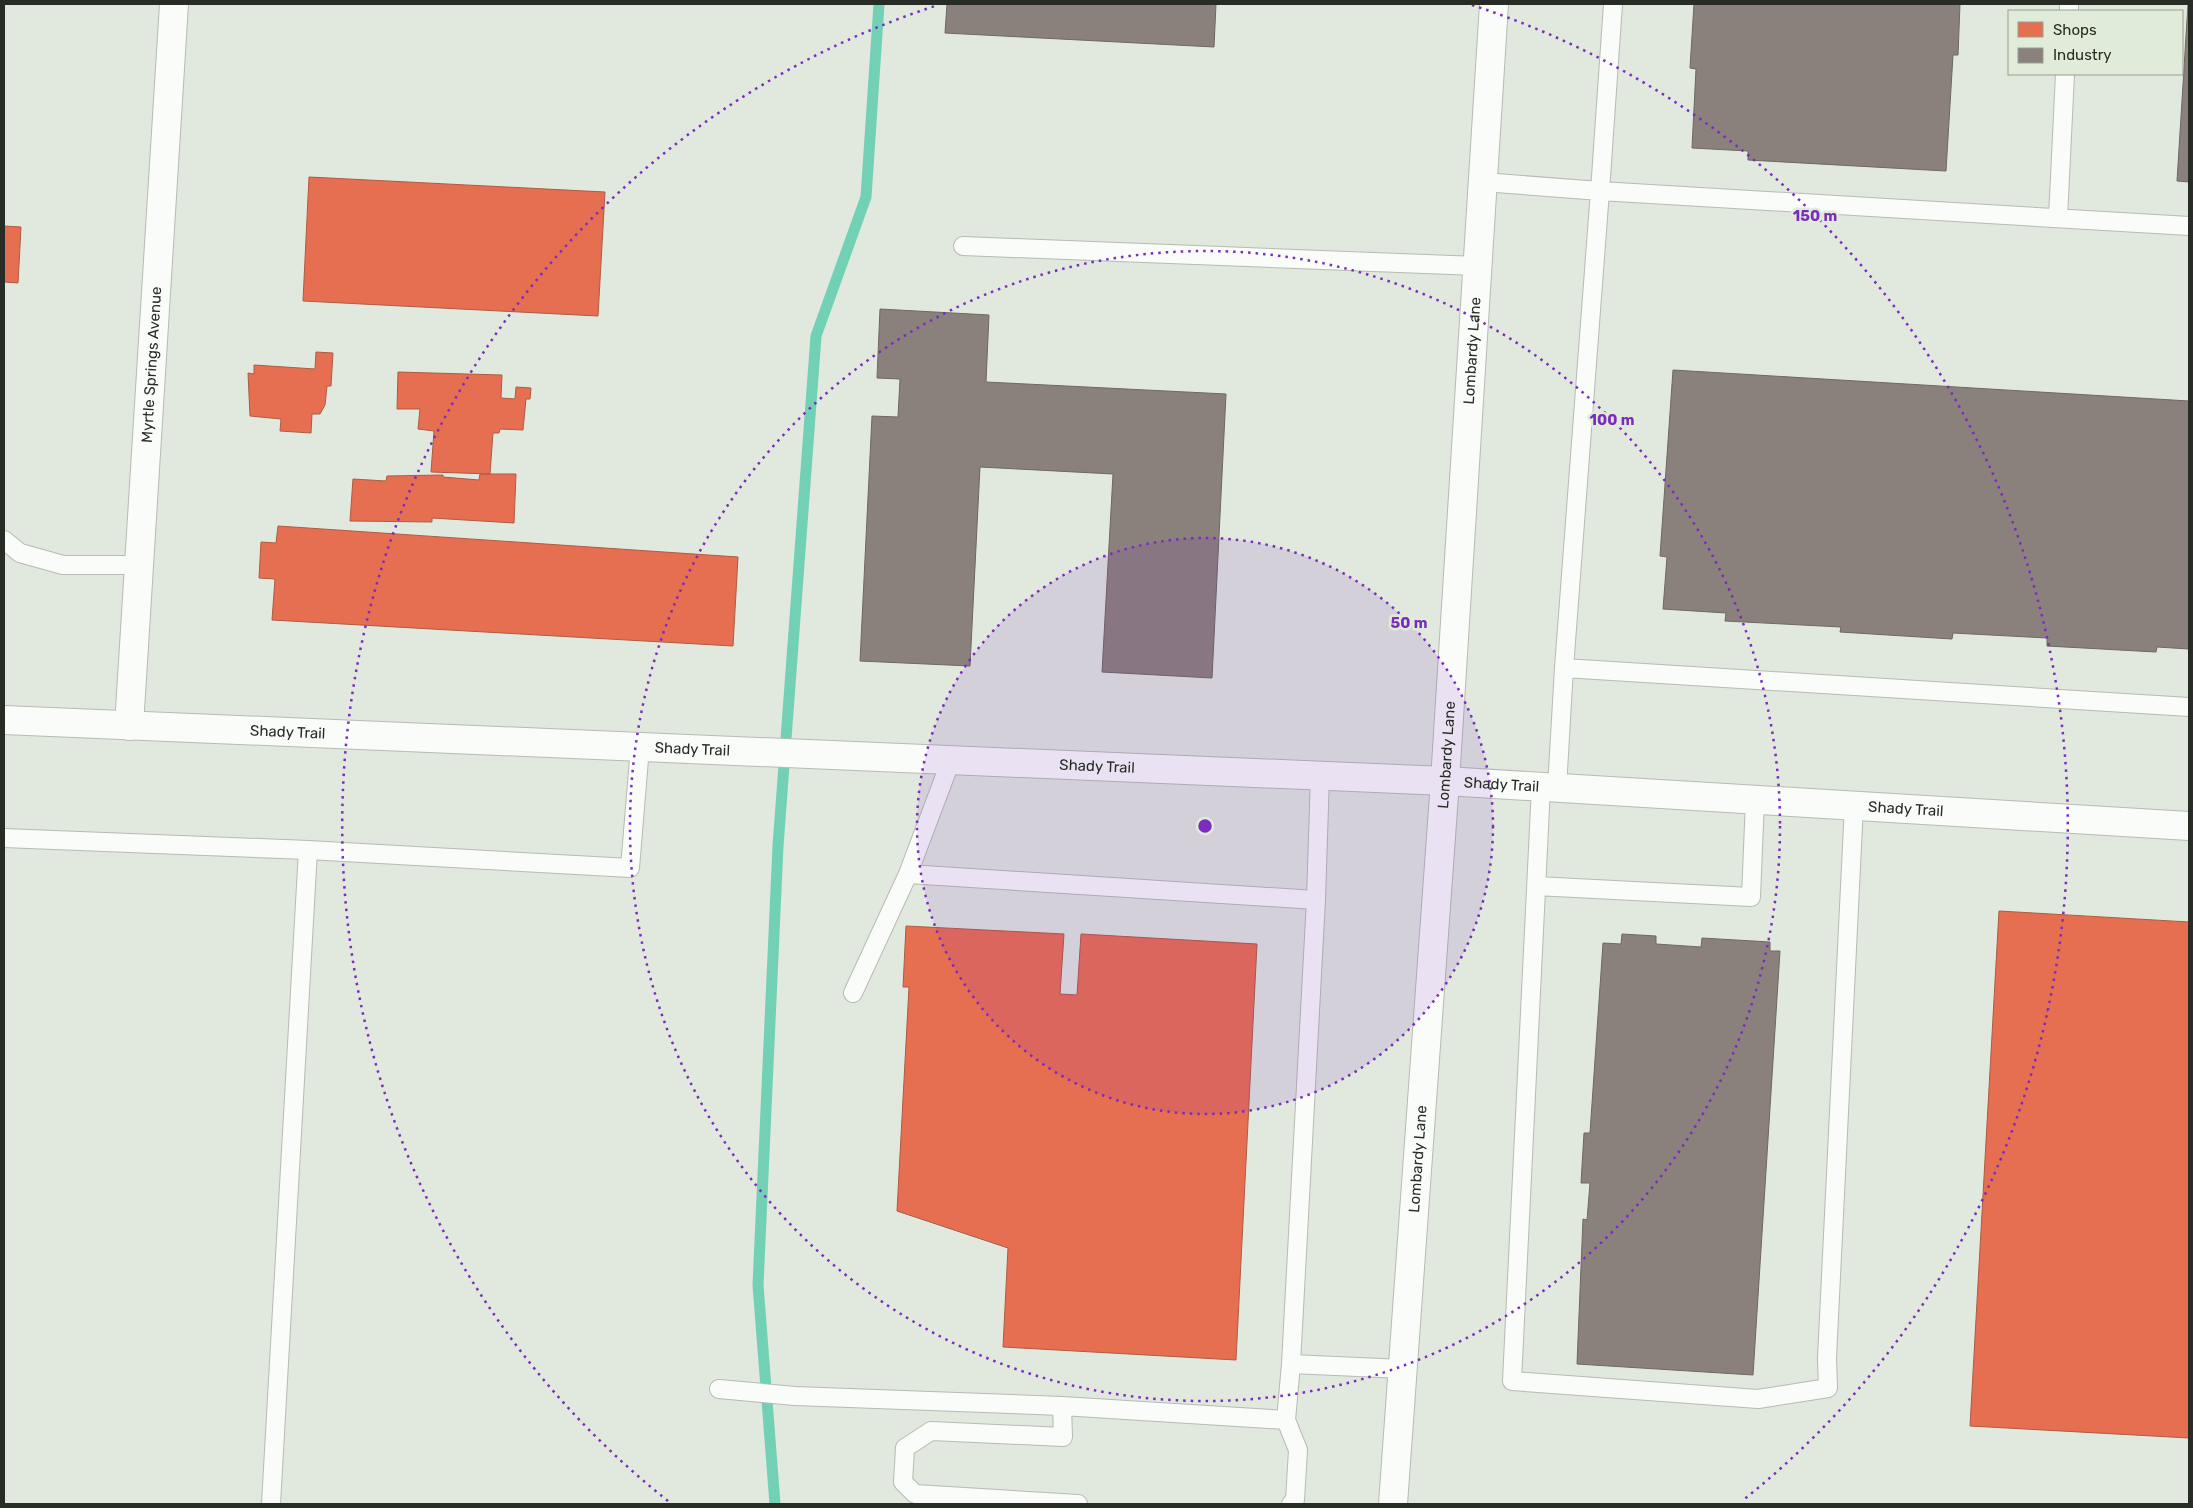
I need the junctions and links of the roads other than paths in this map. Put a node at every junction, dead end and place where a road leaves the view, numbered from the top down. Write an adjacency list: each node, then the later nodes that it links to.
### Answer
1 (174, 4): 12 (street, Myrtle Springs Avenue)
2 (1494, 4): 5 (street, Lombardy Lane)
3 (1613, 4): 6 (lane)
4 (2066, 75): 7 (lane)
5 (1482, 182): 6 (lane); 10 (street, Lombardy Lane)
6 (1600, 191): 7 (lane); 13 (lane)
7 (2058, 218): 8 (lane)
8 (2189, 226)
9 (963, 246): 10 (lane)
10 (1478, 266): 20 (street, Lombardy Lane)
11 (4, 540): 12 (lane)
12 (139, 564): 16 (street, Myrtle Springs Avenue)
13 (1564, 668): 14 (lane); 21 (lane)
14 (2189, 707)
15 (4, 720): 16 (street, Shady Trail)
16 (130, 726): 17 (street, Shady Trail)
17 (640, 747): 18 (street, Shady Trail); 26 (lane)
18 (951, 760): 19 (street, Shady Trail); 27 (lane)
19 (1320, 775): 20 (street, Shady Trail); 29 (lane)
20 (1445, 781): 21 (street, Shady Trail); 32 (street, Lombardy Lane)
21 (1549, 787): 22 (street, Shady Trail); 28 (lane)
22 (1755, 800): 23 (street, Shady Trail); 28 (lane)
23 (1854, 805): 24 (street, Shady Trail); 28 (lane)
24 (2189, 826)
25 (4, 838): 26 (lane)
26 (308, 850): 36 (lane)
27 (908, 874): 29 (lane); 30 (lane)
28 (1536, 886)
29 (1316, 900): 31 (lane)
30 (853, 993)
31 (1291, 1364): 32 (lane); 35 (lane)
32 (1403, 1369): 39 (street, Lombardy Lane)
33 (719, 1389): 34 (lane)
34 (1062, 1406): 35 (lane); 37 (lane)
35 (1286, 1420): 38 (lane)
36 (270, 1504)
37 (1078, 1504)
38 (1291, 1504)
39 (1393, 1504)

